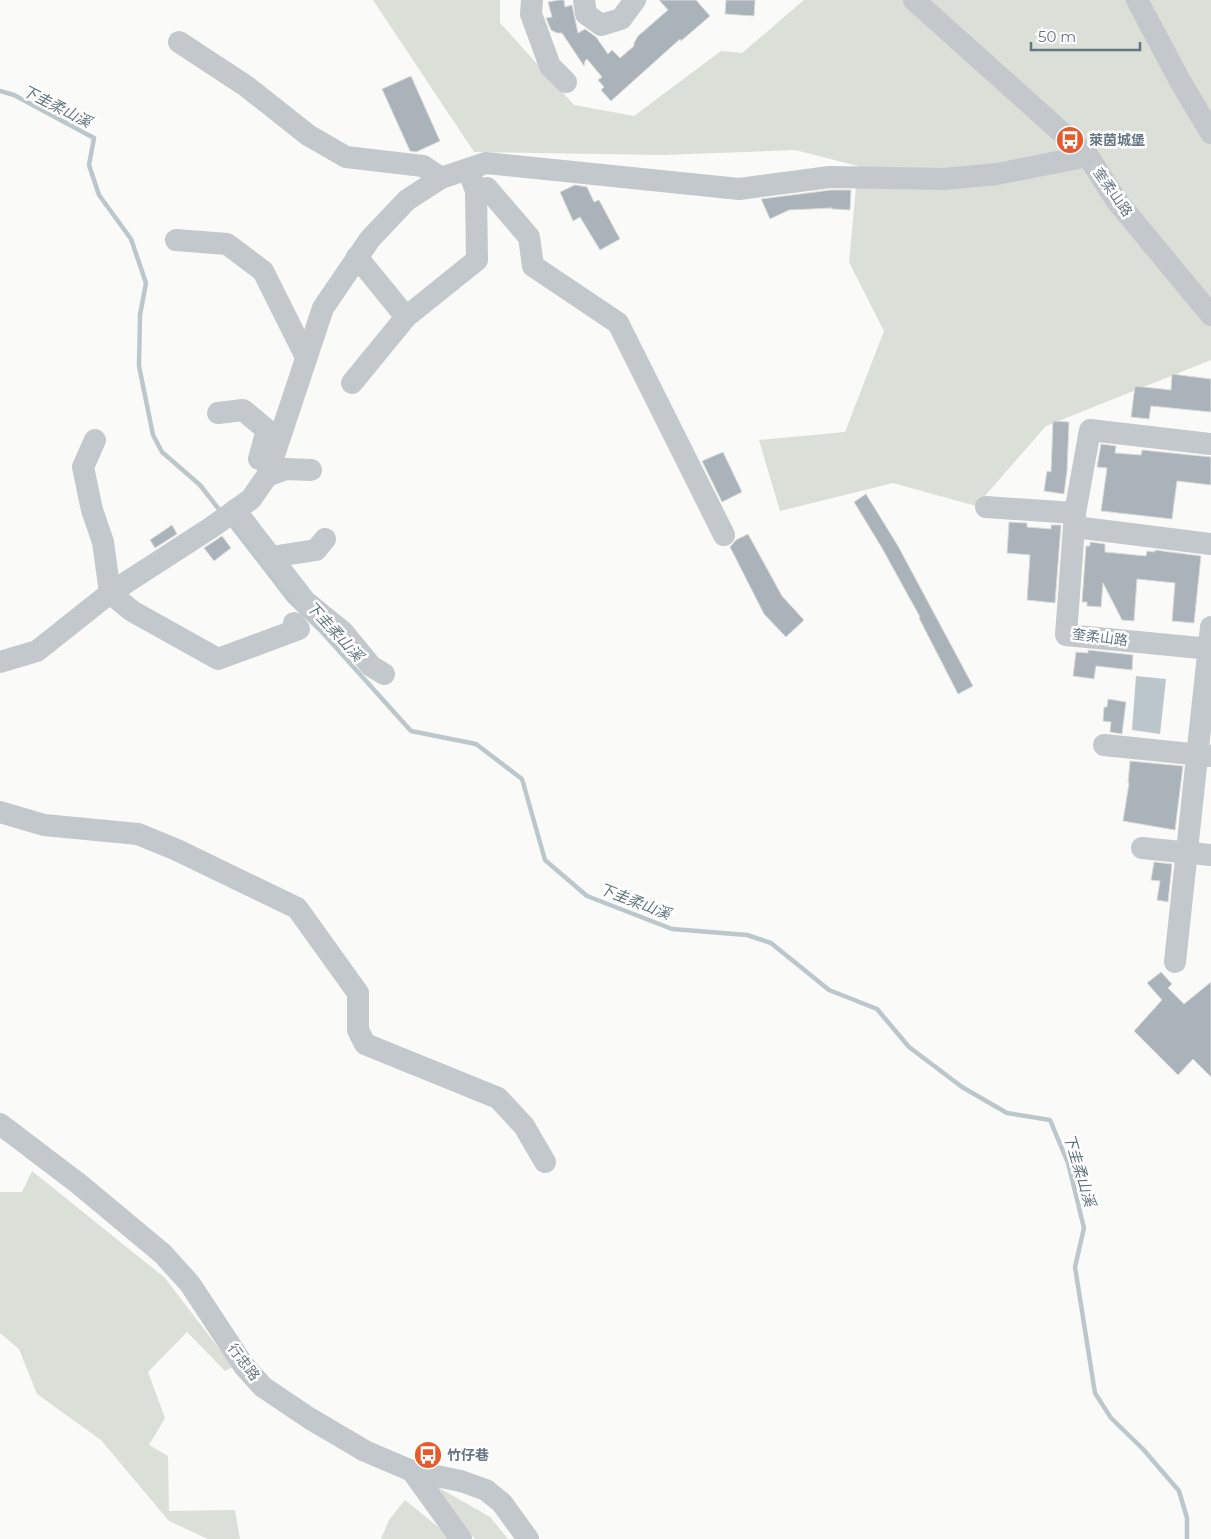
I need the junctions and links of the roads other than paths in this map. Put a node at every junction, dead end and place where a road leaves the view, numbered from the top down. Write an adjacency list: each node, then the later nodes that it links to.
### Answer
1 (532, 0): 7 (street)
2 (584, 0): 3 (street)
3 (635, 0)
4 (914, 0): 9 (street, 奎柔山路)
5 (1138, 0): 8 (street)
6 (179, 42): 11 (street)
7 (566, 82)
8 (1211, 133)
9 (1088, 156): 10 (street); 15 (street, 奎柔山路)
10 (468, 169): 11 (street); 12 (street)
11 (441, 178): 14 (street)
12 (476, 191): 16 (street); 27 (street)
13 (176, 240): 17 (street)
14 (357, 257): 16 (street); 17 (street)
15 (1211, 315)
16 (406, 317): 18 (street)
17 (306, 357): 23 (street)
18 (352, 383)
19 (218, 413): 25 (street)
20 (94, 440): 31 (street)
21 (1211, 444): 26 (street, 奎柔山路)
22 (311, 470): 23 (street)
23 (267, 476): 25 (street)
24 (986, 507): 26 (street)
25 (231, 513): 30 (street); 31 (street)
26 (1075, 520): 29 (street); 34 (street, 奎柔山路)
27 (724, 535)
28 (325, 539): 30 (street)
29 (1211, 544)
30 (271, 557): 36 (street)
31 (110, 593): 32 (street); 35 (street)
32 (294, 622)
33 (1211, 627): 34 (street)
34 (1210, 649): 38 (street)
35 (0, 662)
36 (384, 674)
37 (1104, 745): 38 (street)
38 (1204, 755): 41 (street)
39 (0, 812): 45 (street)
40 (1142, 848): 41 (street)
41 (1187, 853): 42 (street); 43 (street)
42 (1211, 856)
43 (1175, 962)
44 (0, 1124): 46 (street, 行忠路)
45 (545, 1162)
46 (412, 1471): 47 (street); 48 (street, 行忠路)
47 (461, 1539)
48 (528, 1539)

